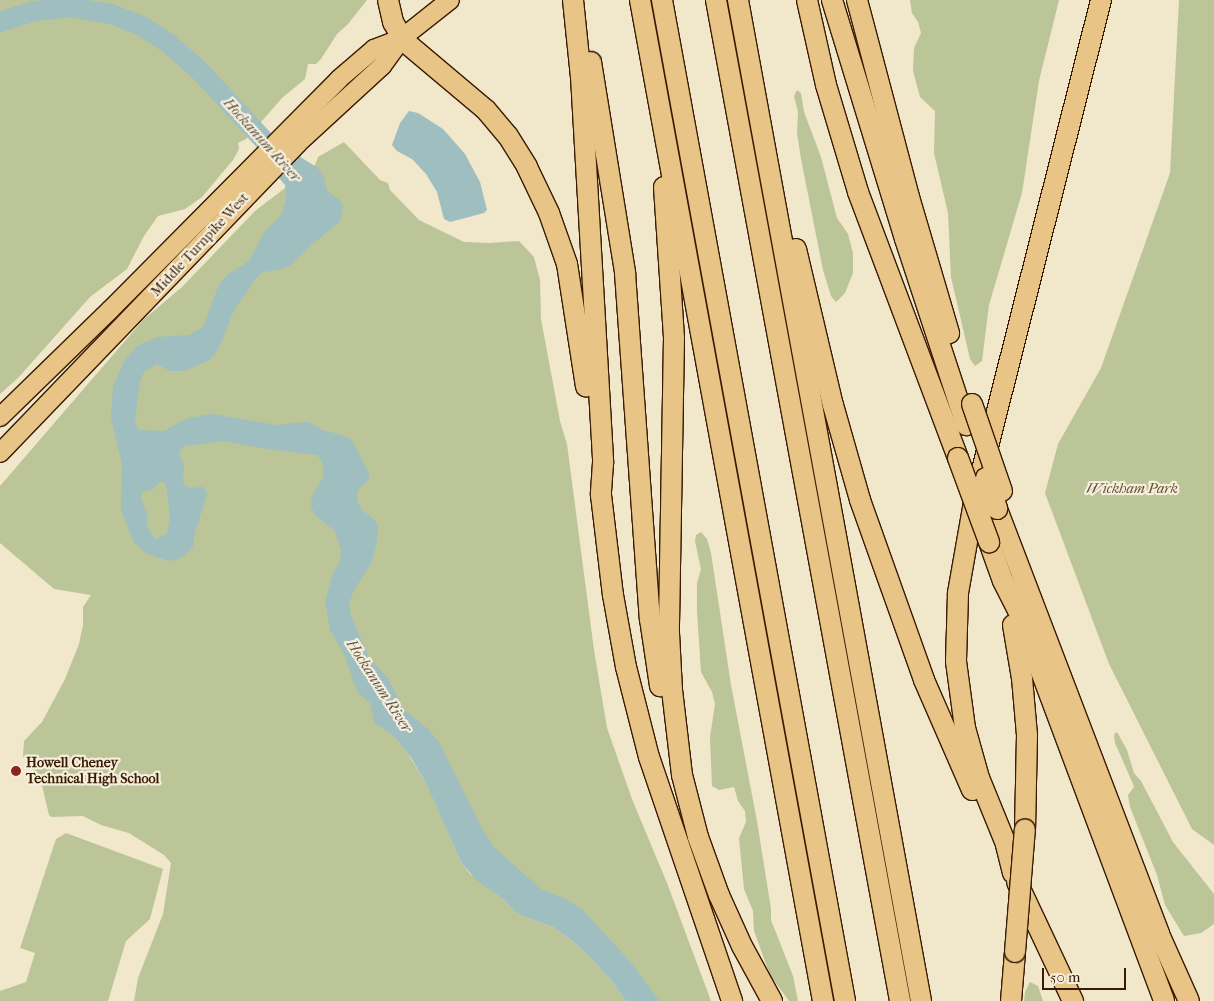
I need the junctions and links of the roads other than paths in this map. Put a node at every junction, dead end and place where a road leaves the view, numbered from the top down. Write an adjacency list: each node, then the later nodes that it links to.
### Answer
1 (388, 0): 13 (highway)
2 (450, 0): 13 (main road, Middle Turnpike West)
3 (573, 0): 21 (highway)
4 (580, 0): 24 (highway)
5 (640, 0): 14 (highway)
6 (662, 0): 29 (highway)
7 (716, 0): 30 (highway)
8 (738, 0): 16 (highway)
9 (807, 0): 23 (highway, bridge)
10 (832, 0): 22 (highway, bridge)
11 (857, 0): 22 (highway, bridge)
12 (1101, 0): 25 (highway)
13 (402, 38): 15 (main road, Middle Turnpike West); 21 (highway)
14 (667, 148): 24 (highway); 28 (highway)
15 (259, 171): 17 (main road, Middle Turnpike West); 18 (main road, Middle Turnpike West)
16 (771, 184): 25 (highway); 31 (highway)
17 (144, 276): 18 (main road); 19 (main road, Middle Turnpike West)
18 (157, 290): 20 (main road, Middle Turnpike West)
19 (0, 417)
20 (0, 454)
21 (601, 495): 26 (highway)
22 (1000, 500): 35 (highway)
23 (1003, 581): 32 (highway, bridge); 34 (highway)
24 (682, 775): 27 (highway)
25 (1013, 874): 33 (highway)
26 (732, 1001)
27 (772, 1001)
28 (823, 1001)
29 (845, 1001)
30 (900, 1001)
31 (921, 1001)
32 (1011, 1001)
33 (1073, 1001)
34 (1164, 1001)
35 (1189, 1001)

